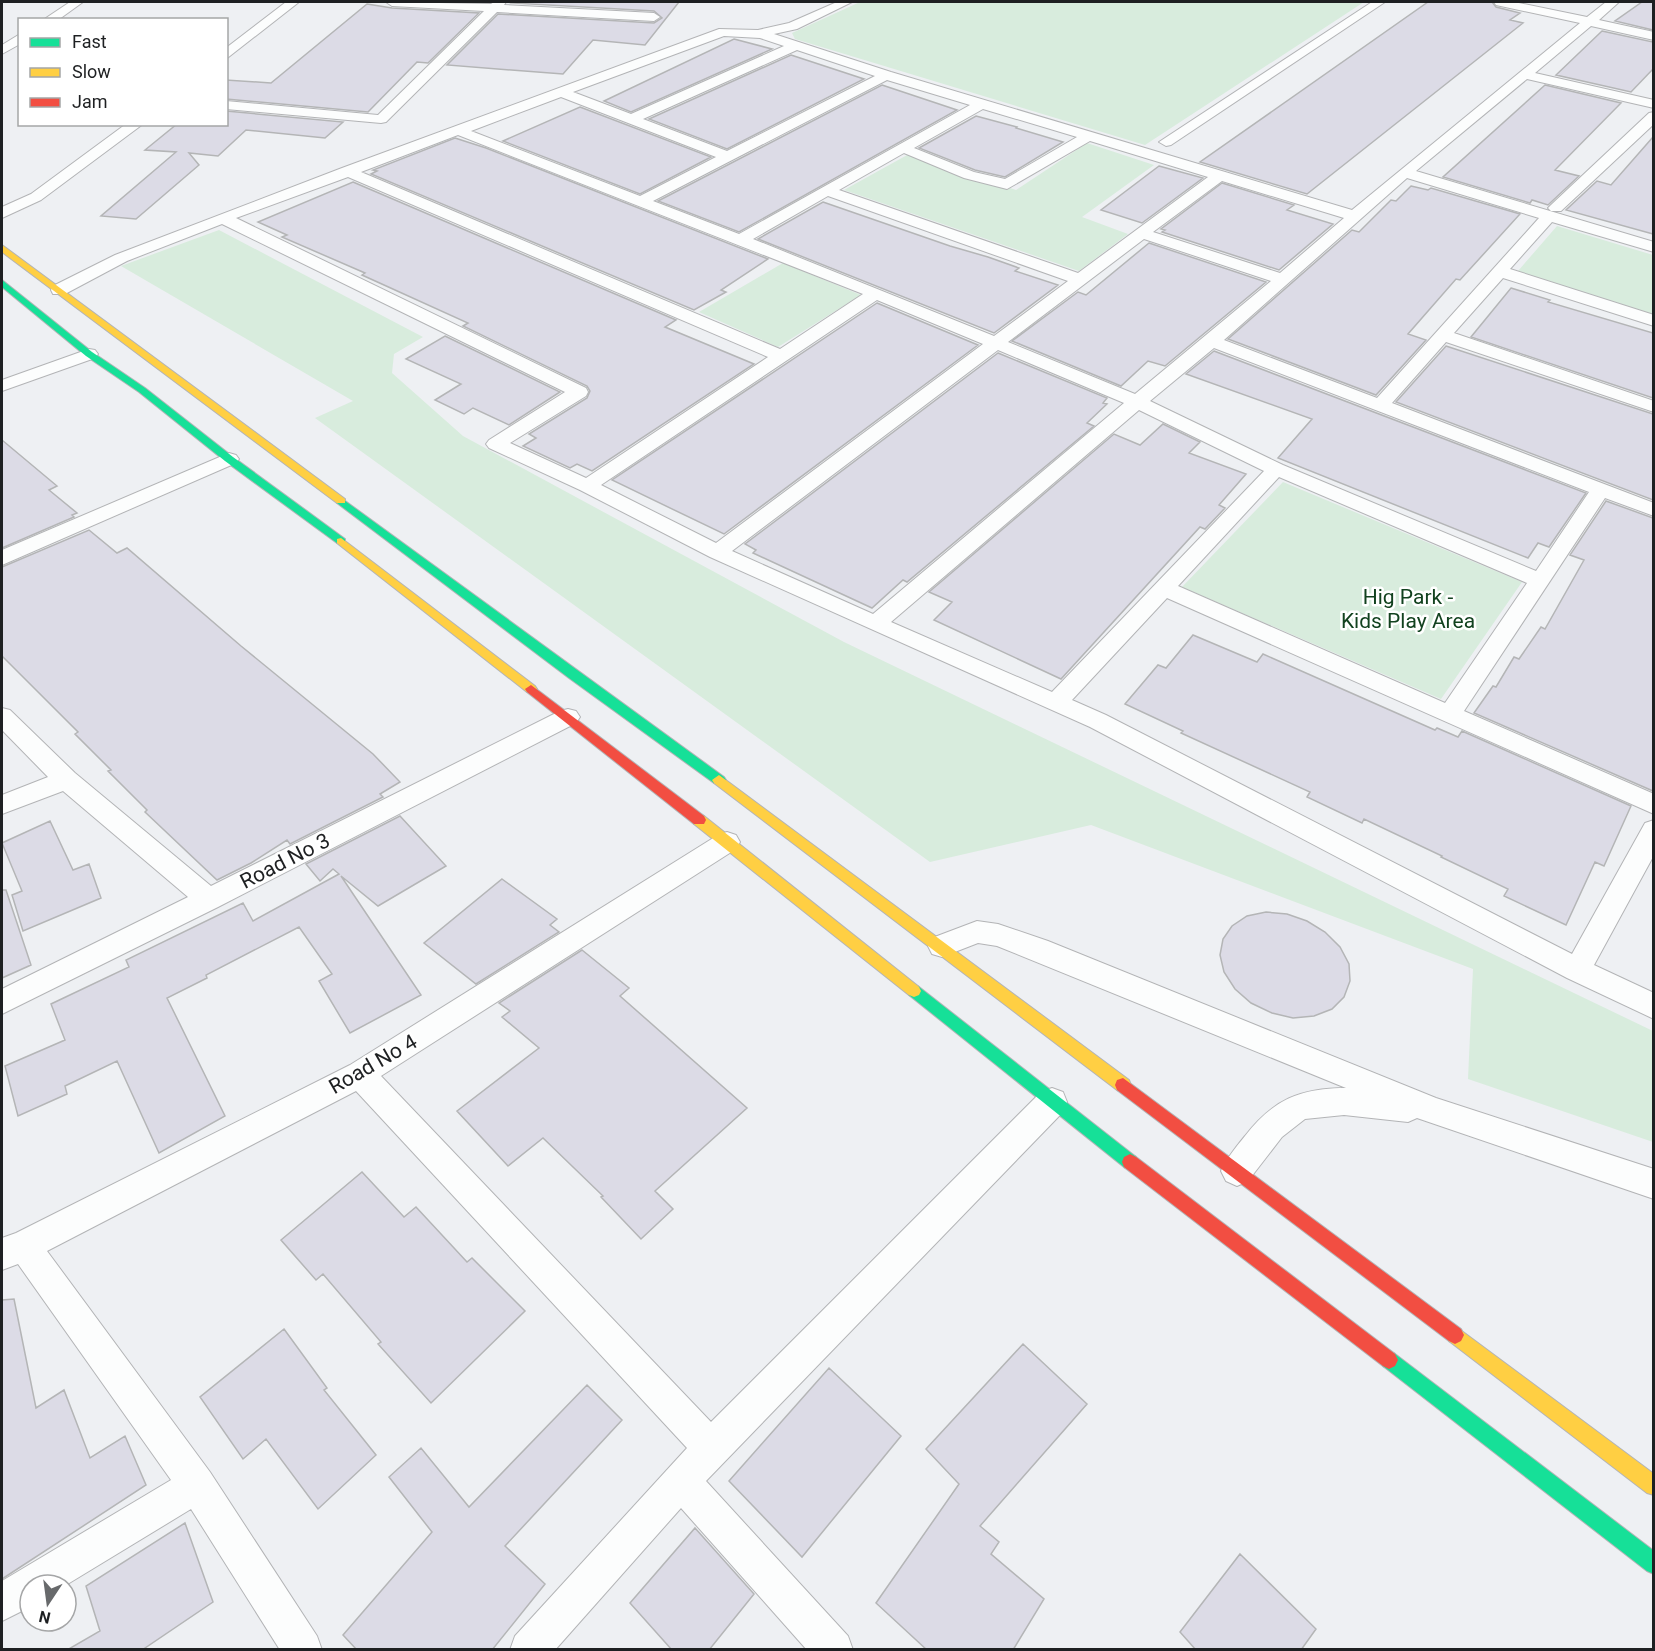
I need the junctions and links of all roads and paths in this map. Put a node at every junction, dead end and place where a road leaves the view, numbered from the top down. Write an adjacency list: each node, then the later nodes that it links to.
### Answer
1 (77, 2): 10 (street)
2 (293, 2): 17 (street)
3 (392, 2): 8 (street)
4 (846, 2): 12 (street)
5 (1379, 2): 29 (street)
6 (1500, 2): 11 (street)
7 (1613, 2): 11 (street)
8 (497, 4): 9 (street); 23 (street)
9 (654, 17)
10 (52, 18)
11 (1588, 22): 13 (street); 19 (street)
12 (761, 34): 15 (street); 20 (street)
13 (1653, 36)
14 (18, 39): 16 (street)
15 (797, 45): 18 (street); 25 (street)
16 (2, 50)
17 (228, 53)
18 (886, 75): 21 (street); 31 (street)
19 (1527, 75): 22 (street); 33 (street)
20 (560, 92): 25 (street); 27 (street)
21 (981, 104): 28 (street); 30 (street)
22 (1653, 104)
23 (228, 105)
24 (1653, 116): 37 (street)
25 (632, 118): 31 (street)
26 (133, 126): 38 (street)
27 (457, 130): 32 (street); 36 (street)
28 (1088, 136): 30 (street); 34 (street)
29 (1166, 142)
30 (903, 148): 35 (street)
31 (727, 156): 36 (street)
32 (347, 171): 40 (street); 56 (street)
33 (1405, 173): 37 (street); 39 (street)
34 (1221, 174): 39 (street); 41 (street)
35 (827, 191): 42 (street); 47 (street)
36 (641, 201): 42 (street)
37 (1552, 212): 43 (street); 45 (street)
38 (2, 213)
39 (1355, 216): 46 (street)
40 (223, 218): 49 (street); 63 (street)
41 (1143, 234): 46 (street); 47 (street)
42 (740, 240): 50 (street)
43 (1653, 247)
44 (2, 248): 49 (highway)
45 (1499, 271): 51 (street); 52 (street)
46 (1283, 279): 53 (street)
47 (1081, 280): 54 (street)
48 (2, 283): 55 (highway)
49 (59, 290): 66 (highway)
50 (876, 293): 54 (street); 56 (street)
51 (1653, 321)
52 (1442, 335): 59 (street); 60 (street)
53 (1212, 341): 58 (street); 59 (street)
54 (996, 343): 58 (street); 68 (street)
55 (89, 354): 57 (street); 61 (highway)
56 (781, 356): 63 (street)
57 (2, 386)
58 (1137, 402): 62 (street); 73 (street)
59 (1380, 406): 64 (street)
60 (1653, 407)
61 (229, 459): 66 (highway); 69 (street)
62 (1276, 469): 71 (street); 72 (street)
63 (587, 486): 68 (street)
64 (1601, 490): 65 (street); 71 (street)
65 (1653, 510)
66 (342, 521): 67 (highway); 70 (highway)
67 (397, 543): 70 (highway); 84 (highway)
68 (717, 552): 73 (street)
69 (2, 558)
70 (364, 558): 77 (highway)
71 (1539, 580): 75 (street)
72 (1163, 588): 74 (street); 75 (street)
73 (875, 624): 74 (street)
74 (1056, 702): 85 (street)
75 (1449, 715): 80 (street)
76 (2, 716): 78 (street)
77 (568, 717): 82 (highway); 83 (street, Road No 3)
78 (66, 780): 79 (street); 83 (street)
79 (2, 805)
80 (1653, 806)
81 (1653, 830): 85 (street)
82 (727, 842): 88 (street, Road No 4); 89 (highway)
83 (209, 899): 86 (street, Road No 3)
84 (942, 946): 90 (street); 91 (highway)
85 (1577, 970): 87 (street)
86 (2, 1002)
87 (1653, 1007)
88 (360, 1074): 93 (street, Road No 4); 94 (street)
89 (1052, 1102): 94 (street); 98 (highway)
90 (1432, 1110): 91 (street); 92 (street)
91 (1237, 1171): 97 (highway)
92 (1653, 1184)
93 (13, 1250): 96 (street)
94 (711, 1448): 95 (street)
95 (682, 1482): 100 (street); 102 (street)
96 (197, 1485): 99 (street); 101 (street)
97 (1653, 1486)
98 (1653, 1564)
99 (2, 1602)
100 (817, 1641)
101 (303, 1650)
102 (529, 1650)

